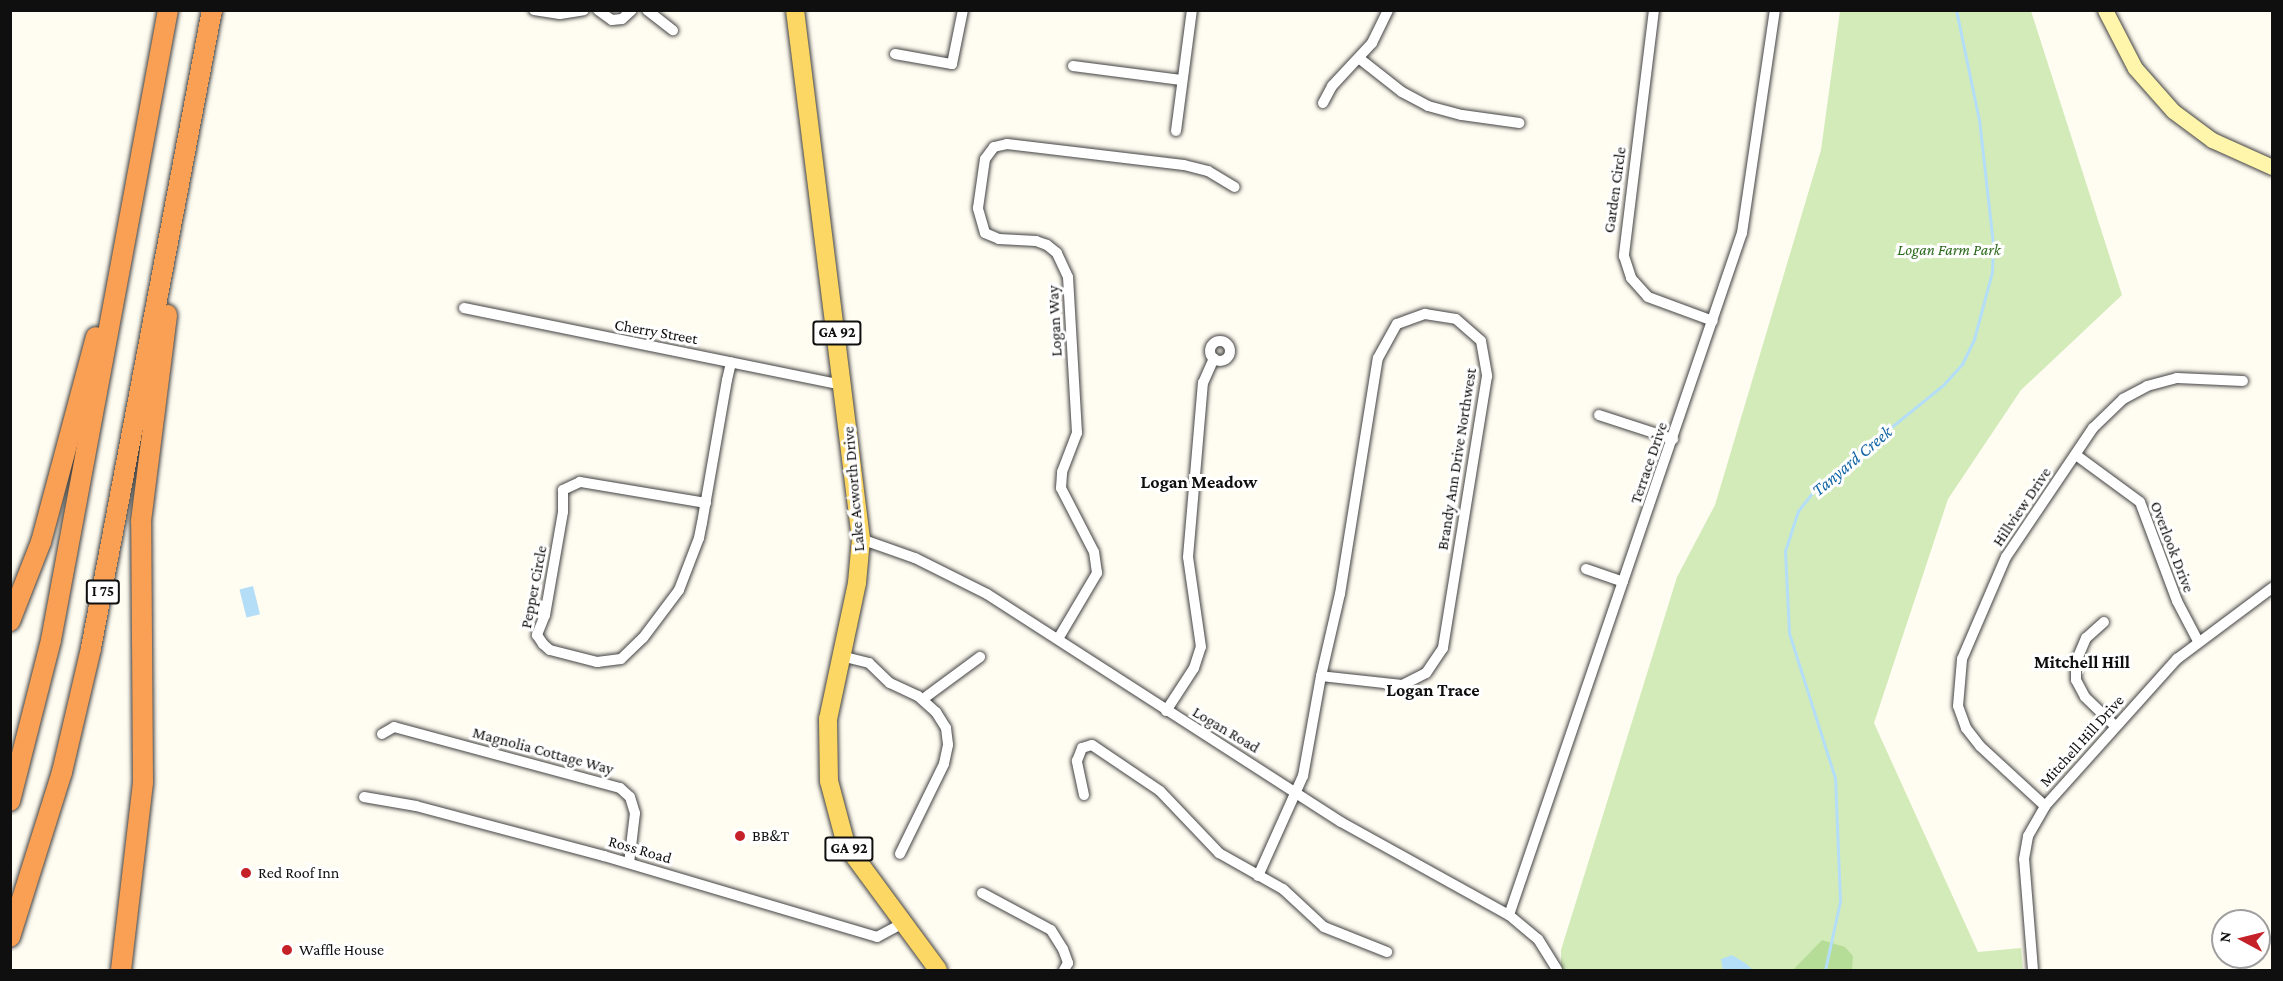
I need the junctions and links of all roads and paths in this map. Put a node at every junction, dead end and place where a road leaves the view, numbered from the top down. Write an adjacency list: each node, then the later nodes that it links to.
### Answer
1 (168, 10): 26 (highway, I 75)
2 (212, 10): 25 (highway, I 75)
3 (534, 10): 4 (street)
4 (584, 10)
5 (598, 10): 6 (street)
6 (632, 10)
7 (647, 10): 15 (street)
8 (795, 10): 32 (main road, Lake Acworth Drive / GA 92)
9 (963, 10): 16 (street)
10 (1192, 10): 19 (street)
11 (1388, 10): 17 (street)
12 (1654, 10): 28 (street, Garden Circle)
13 (1775, 10): 28 (street, Terrace Drive)
14 (2105, 10): 23 (main road)
15 (673, 30)
16 (895, 54)
17 (1360, 59): 20 (street); 21 (street)
18 (1073, 66): 19 (street)
19 (1181, 80): 22 (street)
20 (1323, 103)
21 (1519, 123)
22 (1176, 130)
23 (2272, 167)
24 (1235, 187): 43 (street, Logan Way)
25 (170, 241): 63 (highway, I 75); 65 (highway)
26 (117, 284): 41 (highway); 55 (highway, I 75)
27 (464, 308): 30 (street, Cherry Street)
28 (1713, 321): 34 (street, Terrace Drive)
29 (1214, 358): 49 (street)
30 (731, 362): 32 (street, Cherry Street); 36 (street, Pepper Circle)
31 (2243, 381): 35 (street, Hillview Drive)
32 (844, 385): 37 (main road, Lake Acworth Drive / GA 92)
33 (1599, 415): 34 (street)
34 (1673, 439): 39 (street, Terrace Drive)
35 (2076, 455): 44 (street, Overlook Drive); 56 (street, Hillview Drive)
36 (706, 503): 36 (street, Pepper Circle)
37 (861, 539): 43 (street, Logan Road); 45 (main road, Lake Acworth Drive / GA 92)
38 (1586, 569): 39 (street)
39 (1623, 582): 61 (street, Terrace Drive)
40 (2272, 588): 44 (street, Mitchell Hill Drive)
41 (10, 621)
42 (2104, 622): 50 (street)
43 (1058, 639): 49 (street, Logan Road)
44 (2198, 641): 50 (street, Mitchell Hill Drive)
45 (841, 656): 48 (street); 62 (main road, Lake Acworth Drive / GA 92)
46 (980, 657): 48 (street)
47 (1321, 676): 47 (street, Brandy Ann Drive Northwest); 52 (street, Brandy Ann Drive Northwest)
48 (923, 699): 57 (street)
49 (1166, 711): 52 (street, Logan Road)
50 (2115, 726): 56 (street, Mitchell Hill Drive)
51 (382, 734): 58 (street, Magnolia Cottage Way)
52 (1298, 792): 59 (street, Brandy Ann Drive Northwest); 61 (street, Logan Road)
53 (1084, 795): 59 (street)
54 (364, 798): 58 (street, Ross Road)
55 (10, 801)
56 (2045, 806): 69 (street, Mitchell Hill Drive)
57 (900, 854)
58 (629, 863): 62 (street, Ross Road)
59 (1258, 876): 64 (street)
60 (982, 893): 67 (street)
61 (1509, 915): 68 (street, Logan Road)
62 (903, 923): 66 (main road, Lake Acworth Drive / GA 92)
63 (10, 937)
64 (1387, 952)
65 (121, 970)
66 (938, 970)
67 (1064, 970)
68 (1557, 970)
69 (2033, 970)

